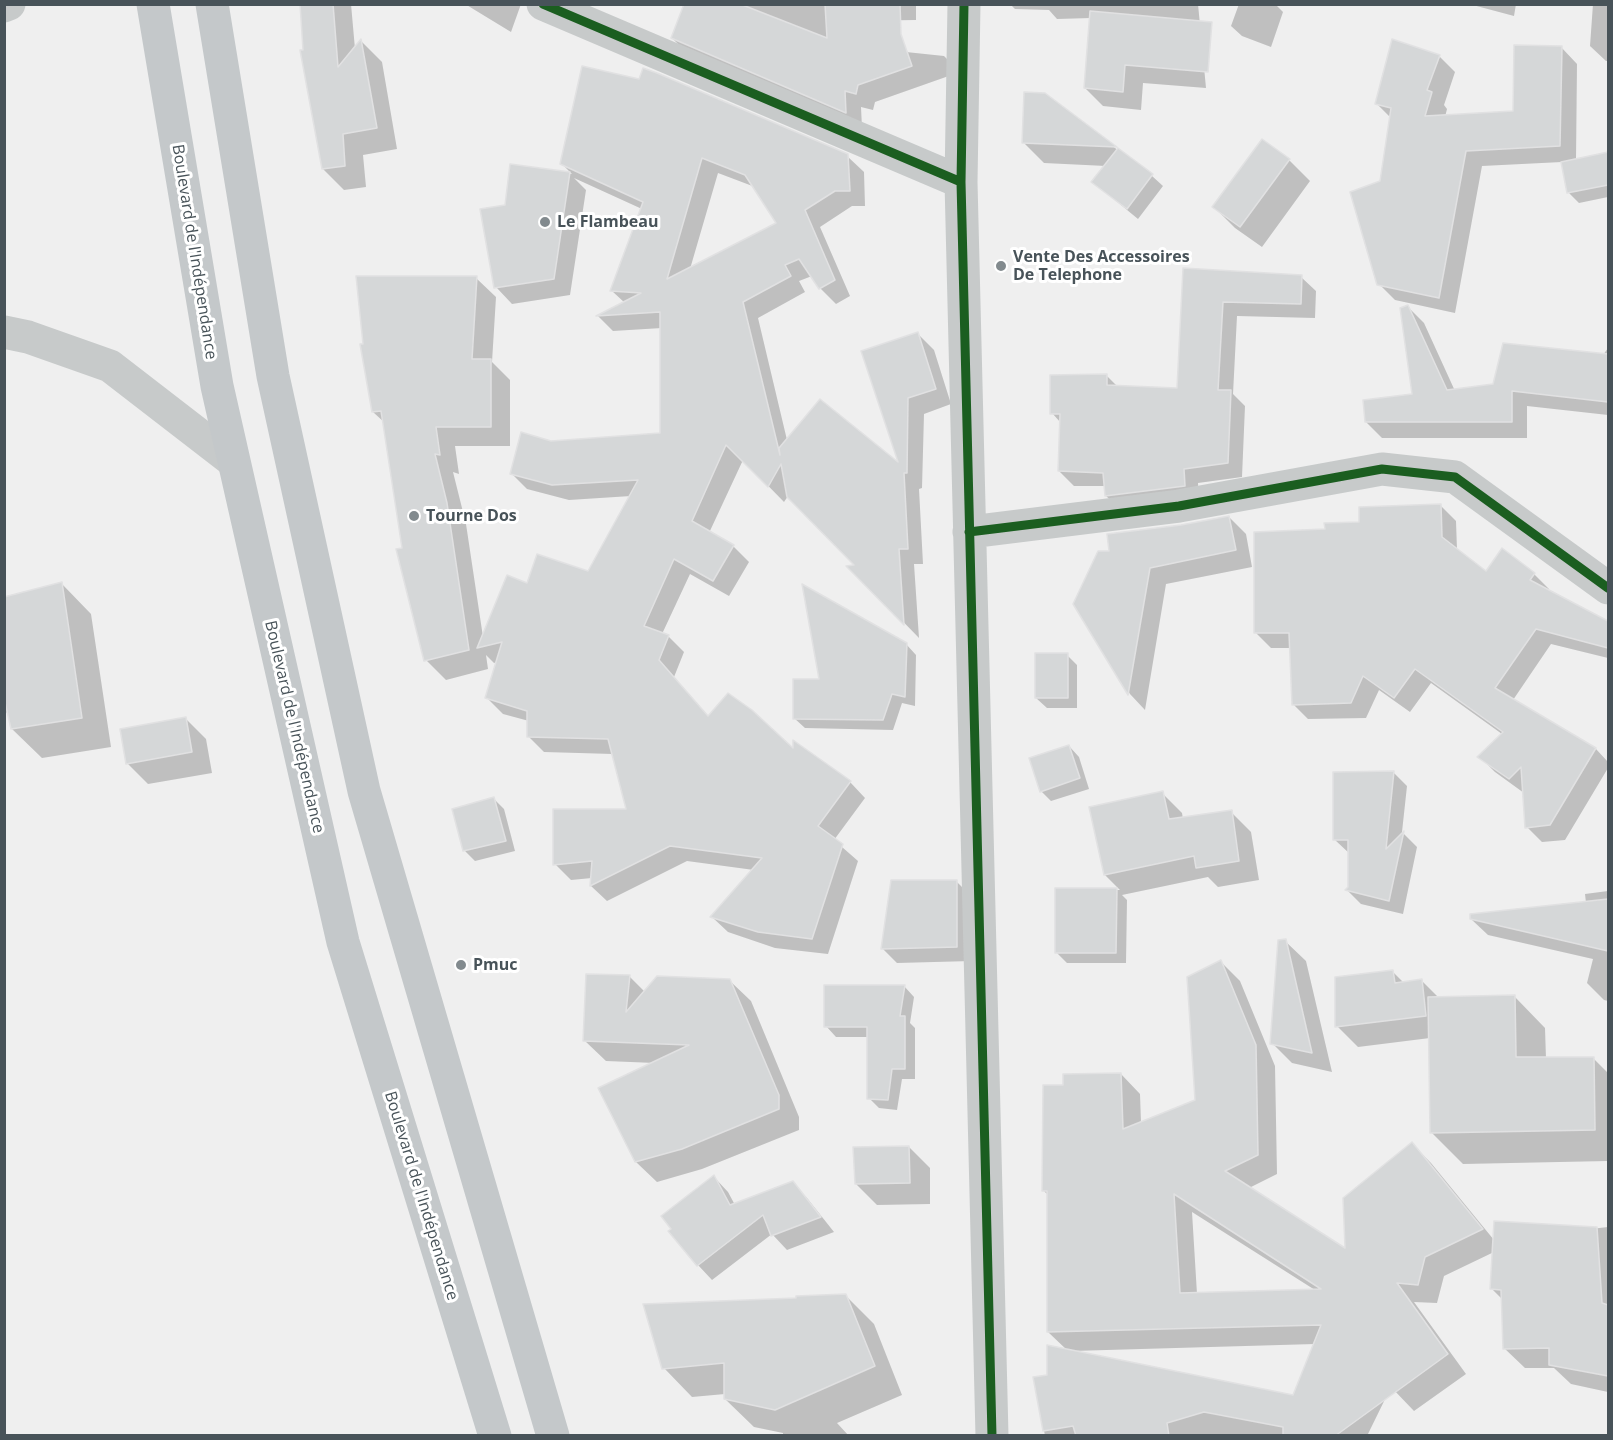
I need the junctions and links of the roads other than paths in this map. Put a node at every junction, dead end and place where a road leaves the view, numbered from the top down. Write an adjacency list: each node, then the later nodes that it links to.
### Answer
1 (9, 4): 6 (street)
2 (153, 4): 9 (main road, Boulevard de l'Indépendance)
3 (212, 4): 13 (main road)
4 (543, 4): 7 (street)
5 (964, 4): 7 (street)
6 (4, 6)
7 (961, 182): 10 (street)
8 (4, 332): 9 (street)
9 (233, 461): 12 (main road, Boulevard de l'Indépendance)
10 (969, 532): 11 (street); 14 (street)
11 (1608, 588)
12 (495, 1436)
13 (553, 1436)
14 (992, 1436)

